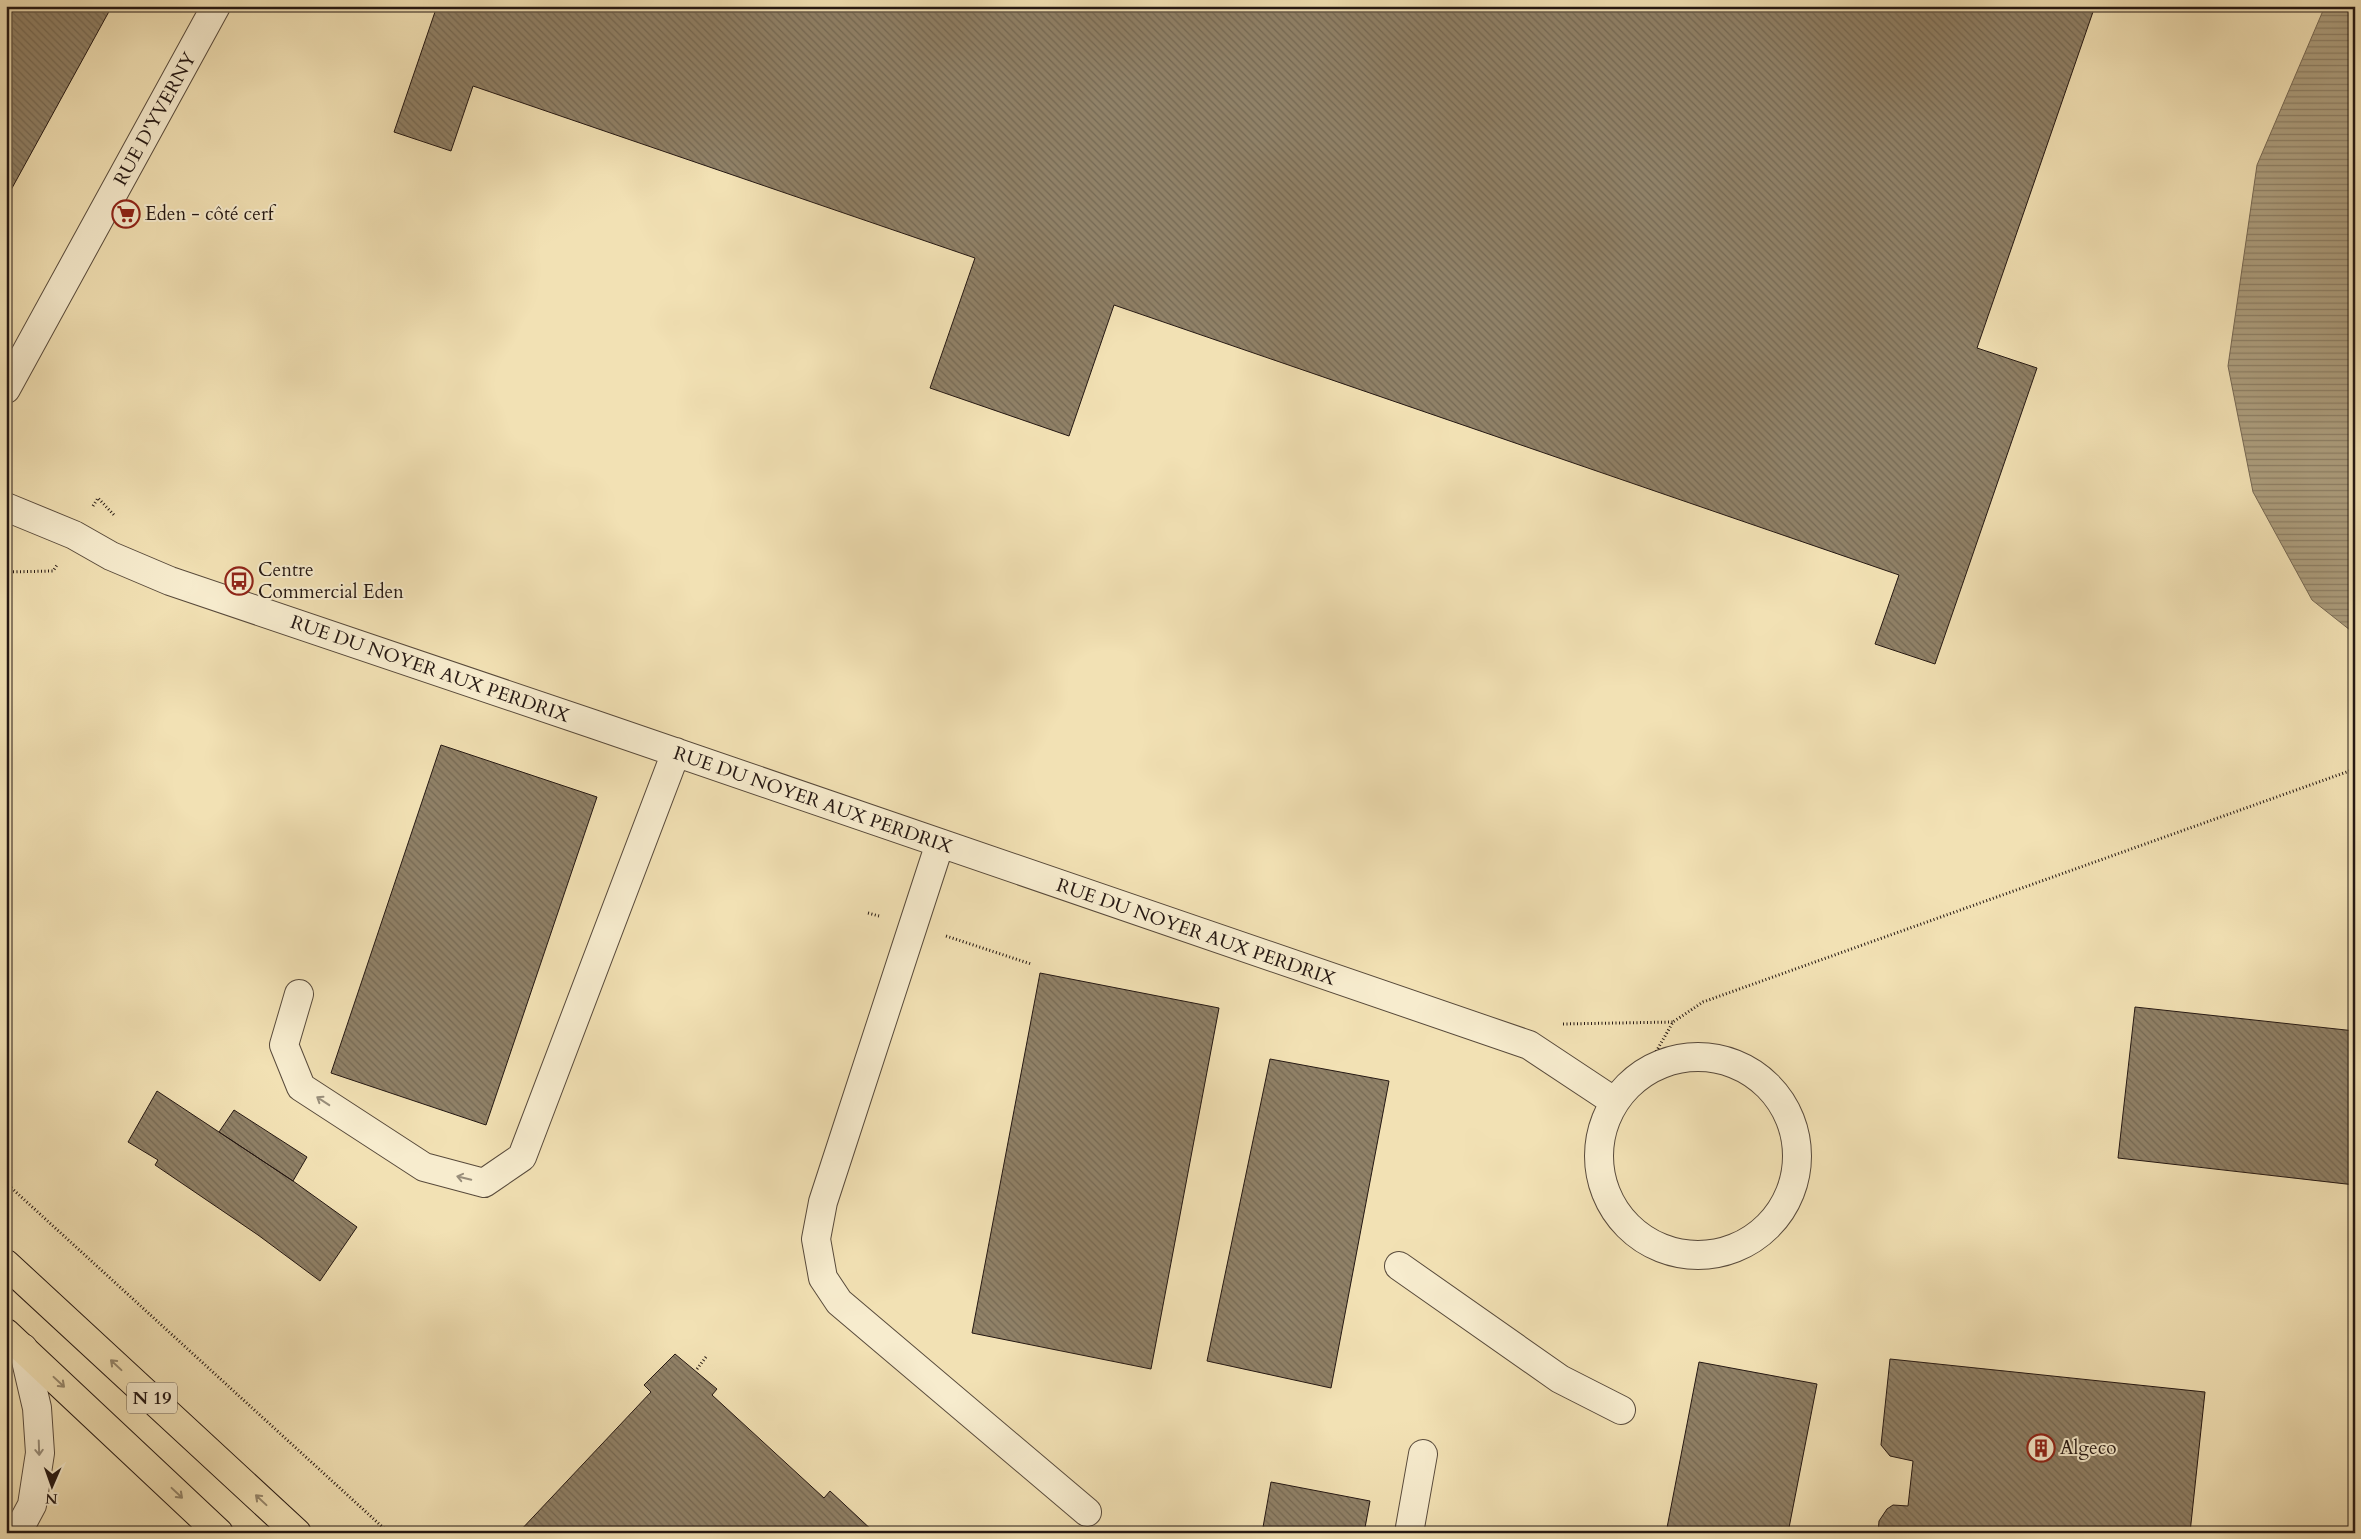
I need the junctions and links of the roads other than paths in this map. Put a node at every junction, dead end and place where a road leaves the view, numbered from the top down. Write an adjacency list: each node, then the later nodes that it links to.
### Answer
1 (216, 6): 2 (street, RUE D'YVERNY)
2 (6, 389)
3 (6, 507): 4 (street, RUE DU NOYER AUX PERDRIX)
4 (676, 752): 5 (street, RUE DU NOYER AUX PERDRIX); 6 (street, one-way to 6)
5 (940, 843): 7 (street, RUE DU NOYER AUX PERDRIX); 13 (street)
6 (299, 994)
7 (1615, 1102): 7 (street)
8 (6, 1264): 16 (main road, N 19, one-way to 8)
9 (1399, 1266): 11 (street)
10 (15, 1341): 14 (street, one-way to 14); 15 (main road, N 19, one-way to 15)
11 (1621, 1410)
12 (1423, 1454): 17 (street)
13 (1088, 1512)
14 (17, 1533)
15 (219, 1533)
16 (297, 1533)
17 (1409, 1533)

